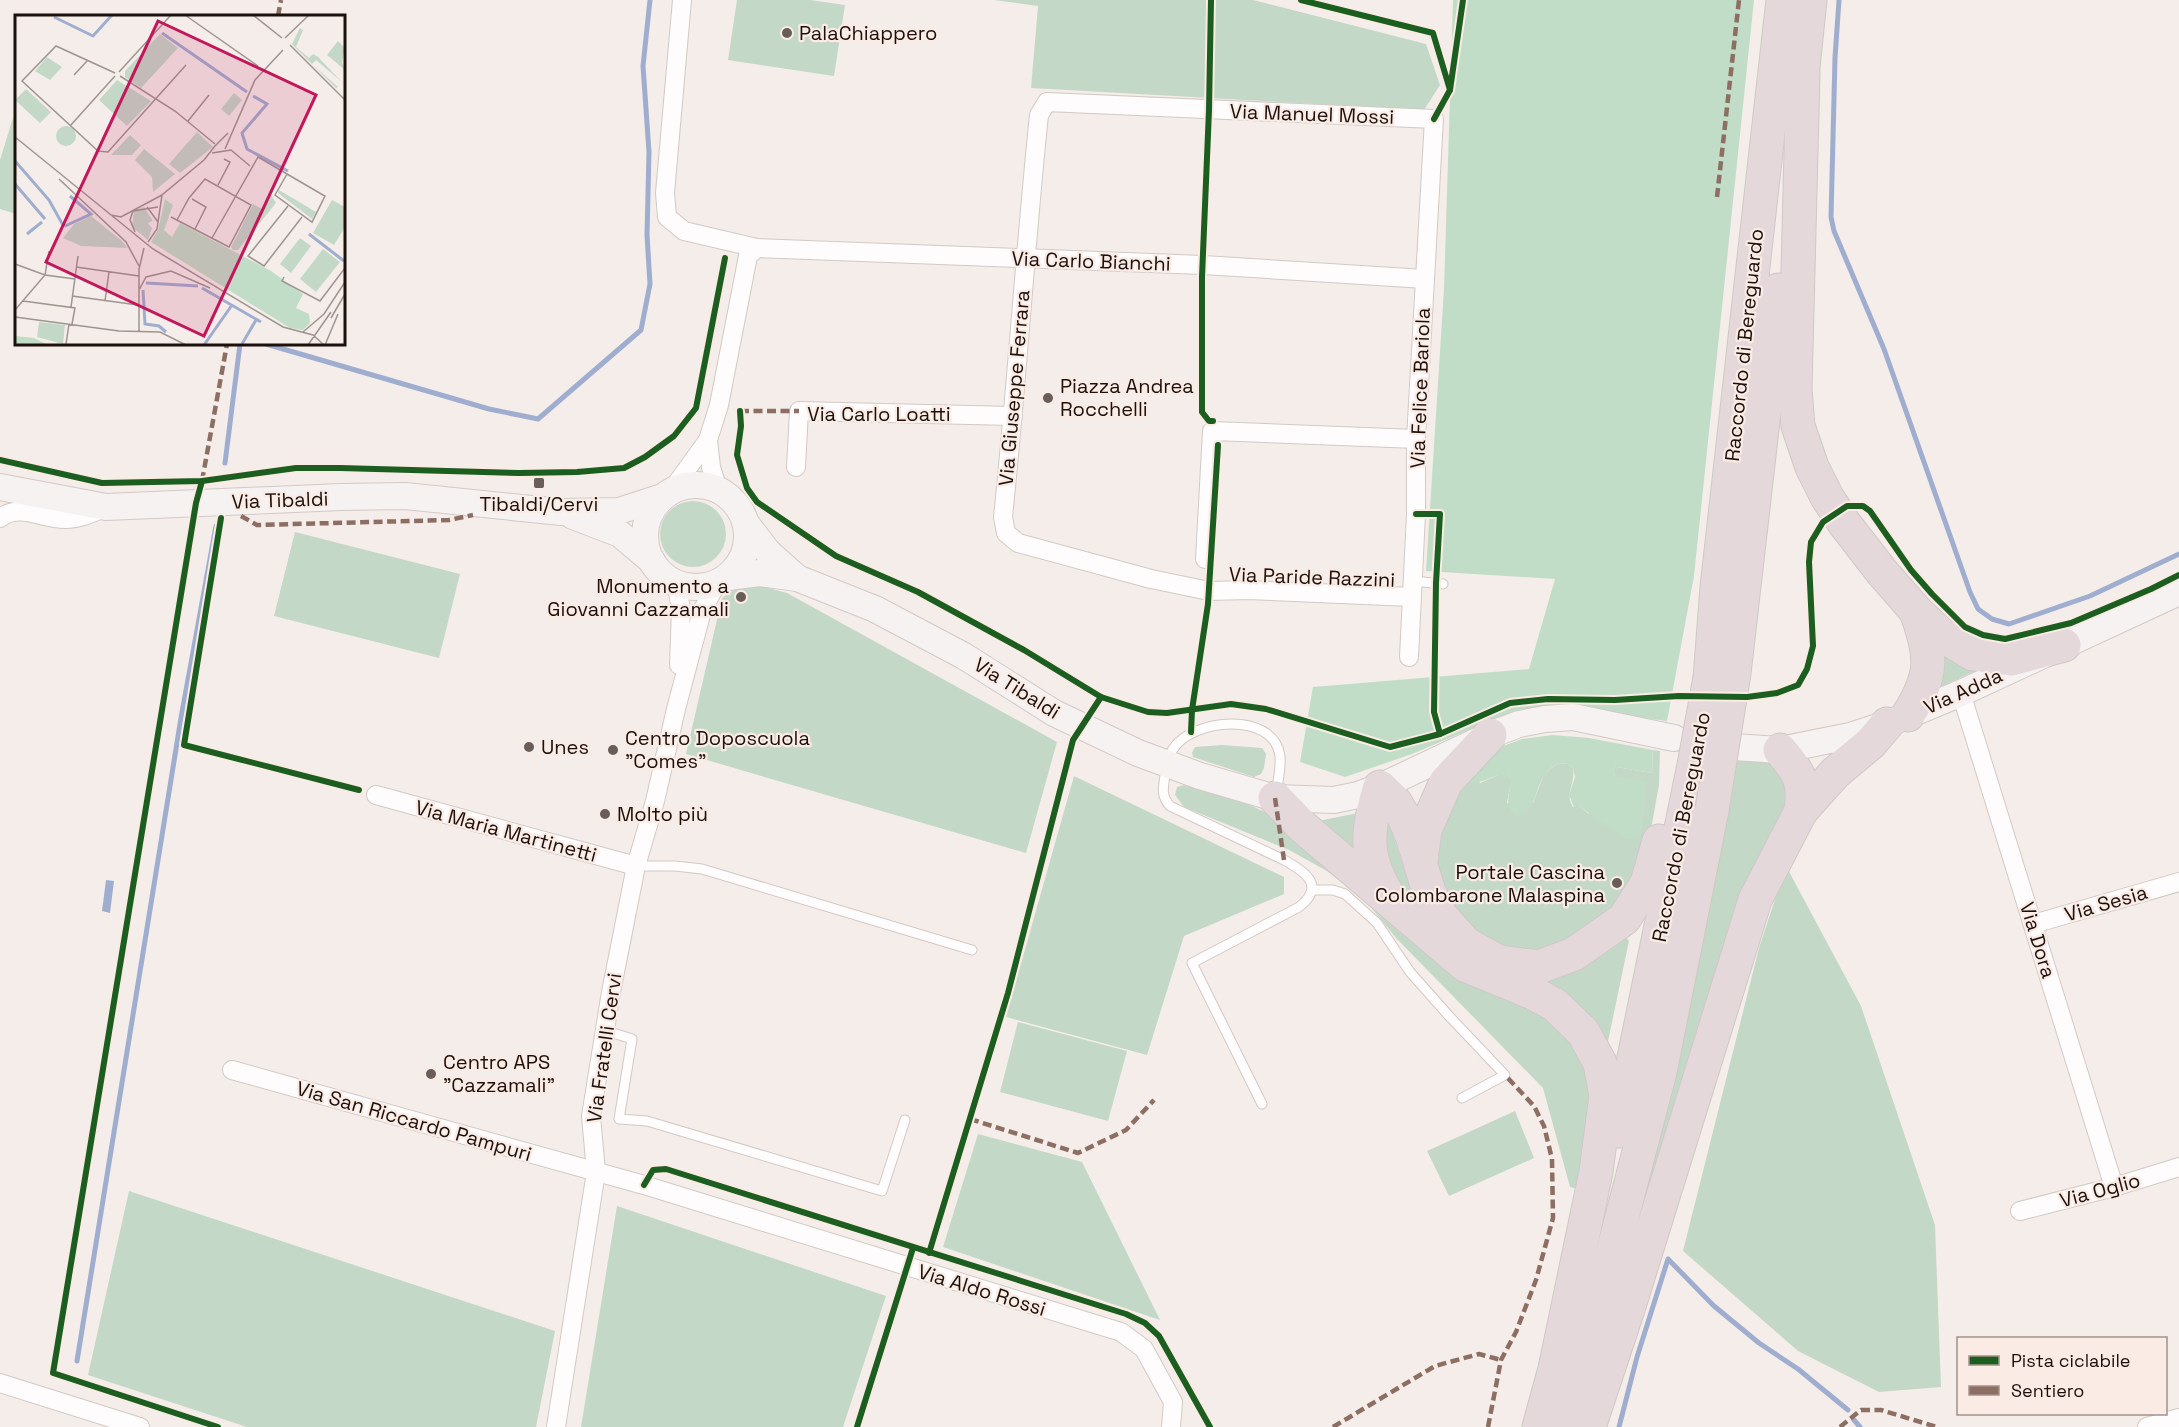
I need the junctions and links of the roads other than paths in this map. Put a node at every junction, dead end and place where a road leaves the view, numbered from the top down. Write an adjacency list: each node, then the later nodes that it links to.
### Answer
1 (682, 0): 7 (street, Via Carlo Bianchi)
2 (1783, 0): 33 (highway, Raccordo di Bereguardo)
3 (1810, 0): 4 (highway, Raccordo di Bereguardo)
4 (1803, 73): 30 (highway); 33 (highway, Raccordo di Bereguardo)
5 (1047, 102): 6 (street, Via Manuel Mossi); 8 (street, Via Giuseppe Ferrara)
6 (1434, 119): 9 (street, Via Felice Bariola)
7 (757, 248): 8 (street, Via Carlo Bianchi); 12 (street)
8 (1024, 259): 9 (street, Via Carlo Bianchi); 10 (street, Via Giuseppe Ferrara)
9 (1425, 279): 11 (street, Via Felice Bariola)
10 (1013, 416): 13 (street, Via Carlo Loatti); 21 (street, Via Giuseppe Ferrara)
11 (1416, 439): 22 (street); 28 (street, Via Felice Bariola)
12 (708, 440): 15 (street); 16 (street)
13 (796, 467)
14 (0, 486): 17 (street, Via Tibaldi)
15 (718, 490): 16 (street); 20 (street)
16 (667, 494): 18 (street, Via Tibaldi); 23 (street)
17 (106, 507): 18 (street, Via Tibaldi); 19 (street)
18 (561, 512): 23 (street, Via Tibaldi)
19 (0, 518)
20 (745, 522): 24 (street, Via Tibaldi); 25 (street)
21 (1006, 533): 28 (street, Via Paride Razzini)
22 (1205, 560)
23 (652, 561): 26 (street)
24 (797, 578): 25 (street, Via Tibaldi); 41 (street, Via Tibaldi)
25 (722, 580): 26 (street); 35 (street, Via Fratelli Cervi)
26 (676, 582): 35 (street, Via Fratelli Cervi)
27 (1443, 584): 28 (lane)
28 (1411, 590): 32 (street, Via Felice Bariola)
29 (2179, 592): 31 (street, Via Adda)
30 (1916, 610): 31 (highway); 36 (highway)
31 (2064, 645): 34 (street, Via Adda)
32 (1409, 657)
33 (1713, 676): 40 (highway, Raccordo di Bereguardo, bridge); 69 (highway, Raccordo di Bereguardo, bridge)
34 (1961, 693): 36 (street, Via Adda); 51 (street, Via Dora)
35 (676, 709): 47 (street, Via Fratelli Cervi)
36 (1897, 720): 39 (street, Via Adda); 45 (highway)
37 (1490, 735): 40 (street); 42 (street, Via Tibaldi); 46 (highway)
38 (1734, 747): 39 (street, Via Adda)
39 (1780, 750): 45 (highway)
40 (1683, 756): 46 (highway); 62 (highway, Raccordo di Bereguardo)
41 (1167, 764): 44 (street, Via Tibaldi); 44 (lane); 49 (lane)
42 (1380, 787): 44 (street, Via Tibaldi); 46 (highway); 50 (highway)
43 (376, 795): 47 (street, Via Maria Martinetti)
44 (1275, 798): 50 (highway)
45 (1801, 811): 70 (highway)
46 (1420, 865)
47 (636, 866): 52 (lane); 53 (street, Via Fratelli Cervi)
48 (2179, 882): 51 (street, Via Sesia)
49 (1312, 890): 55 (lane); 56 (lane)
50 (1394, 907): 62 (highway)
51 (2033, 924): 60 (street, Via Dora)
52 (972, 950)
53 (604, 1030): 57 (lane); 59 (street, Via Fratelli Cervi)
54 (232, 1070): 59 (street, Via San Riccardo Pampuri)
55 (1462, 1098)
56 (1262, 1104)
57 (905, 1120)
58 (2179, 1167): 60 (street, Via Oglio)
59 (596, 1172): 66 (street, Via Fratelli Cervi); 67 (street, Via Aldo Rossi)
60 (2114, 1187): 61 (street, Via Oglio)
61 (2020, 1211)
62 (1556, 1364): 68 (highway, Raccordo di Bereguardo)
63 (0, 1383): 65 (street)
64 (2179, 1418): 71 (street)
65 (140, 1427)
66 (556, 1427)
67 (1171, 1427)
68 (1539, 1427)
69 (1567, 1427)
70 (1589, 1427)
71 (2147, 1427)

